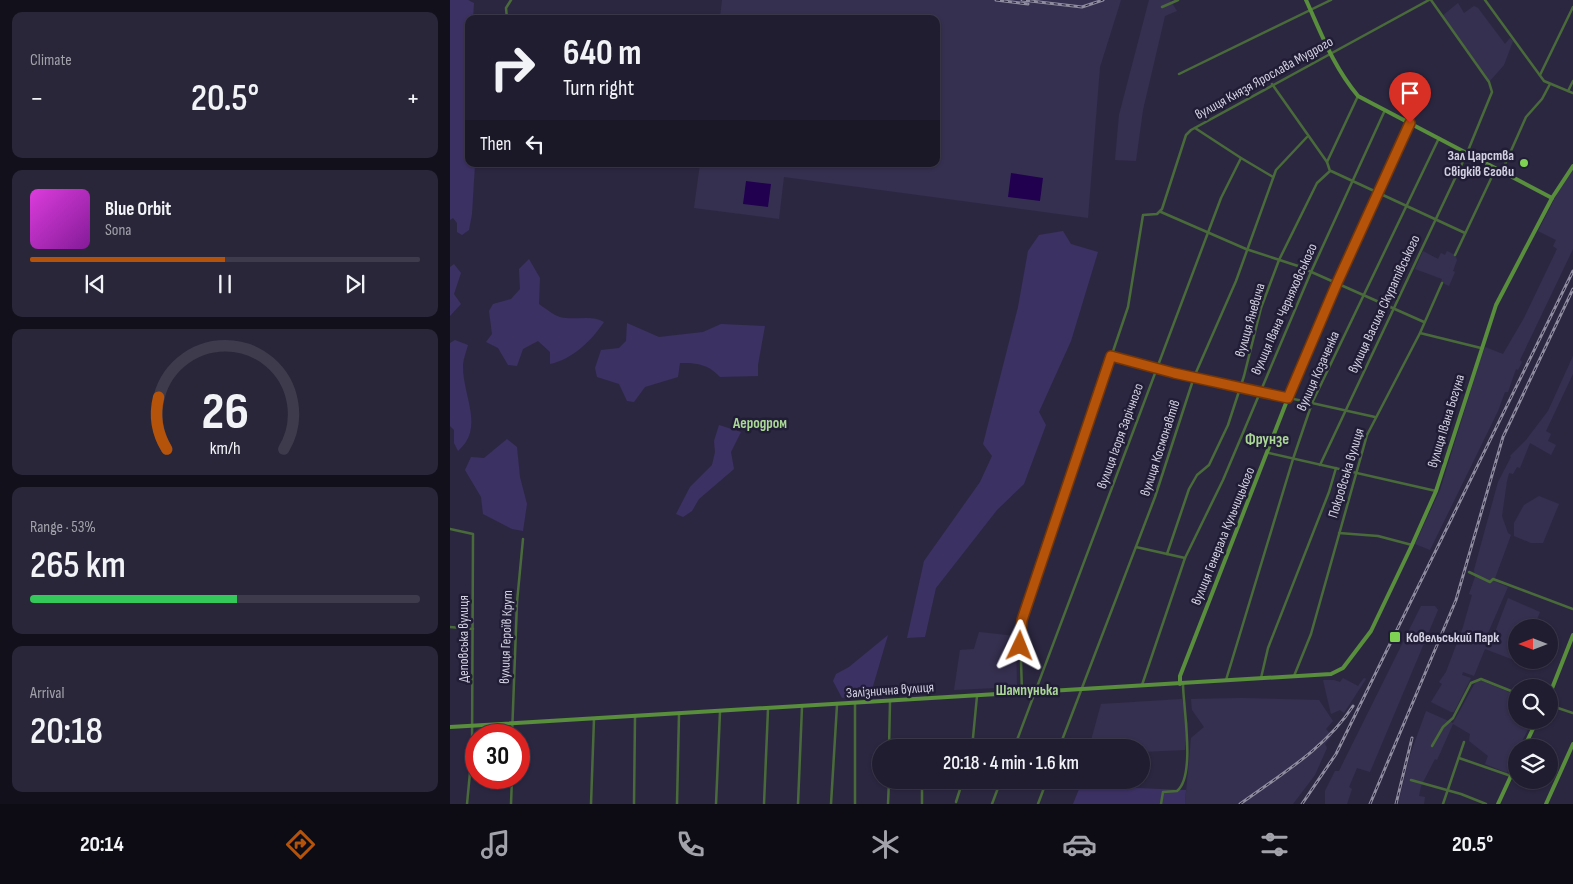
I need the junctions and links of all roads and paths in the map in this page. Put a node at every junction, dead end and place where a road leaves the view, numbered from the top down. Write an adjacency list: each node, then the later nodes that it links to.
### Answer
1 (511, 0): 11 (street)
2 (1178, 0): 7 (street)
3 (1306, 0): 9 (street)
4 (1331, 0): 9 (street)
5 (1430, 0): 12 (street, вулиця Князя Ярослава Мудрого); 26 (street, вулиця Василя Скуратівського)
6 (1485, 0): 14 (street)
7 (1162, 7)
8 (1573, 7): 10 (street)
9 (1310, 10): 12 (street); 13 (street)
10 (1572, 11): 14 (street)
11 (507, 15)
12 (1329, 54): 16 (street, вулиця Князя Ярослава Мудрого); 20 (street)
13 (1179, 74)
14 (1540, 75): 17 (street)
15 (1573, 80): 18 (street)
16 (1272, 84): 23 (street, вулиця Князя Ярослава Мудрого); 24 (street)
17 (1550, 84): 18 (street); 32 (street)
18 (1568, 91): 19 (street)
19 (1573, 93)
20 (1358, 96): 21 (street); 28 (street)
21 (1385, 110): 22 (street); 34 (street, вулиця Івана Черняховського)
22 (1410, 123): 25 (street); 35 (street, вулиця Генерала Кульчицького)
23 (1195, 128): 27 (street); 38 (street, вулиця Князя Ярослава Мудрого)
24 (1307, 137): 28 (street); 33 (street, вулиця Космонавтів)
25 (1439, 138): 26 (street); 37 (street, вулиця Козаченка)
26 (1468, 152): 30 (street); 39 (street, вулиця Василя Скуратівського)
27 (1242, 158): 33 (street); 40 (street, вулиця Ігоря Зарічного)
28 (1327, 162): 31 (street)
29 (1573, 166): 36 (street, вулиця Івана Богуна)
30 (1496, 168): 32 (street); 41 (street)
31 (1330, 171): 34 (street); 44 (street, вулиця Яневича)
32 (1502, 171): 36 (street)
33 (1273, 176): 42 (street, вулиця Космонавтів)
34 (1352, 181): 35 (street); 45 (street, вулиця Івана Черняховського)
35 (1379, 194): 37 (street); 46 (street, вулиця Генерала Кульчицького)
36 (1552, 198): 52 (street, вулиця Івана Богуна)
37 (1408, 207): 39 (street); 48 (street, вулиця Козаченка)
38 (1161, 212): 40 (street); 53 (street)
39 (1435, 220): 41 (street); 49 (street, вулиця Василя Скуратівського)
40 (1208, 233): 42 (street); 54 (street, вулиця Ігоря Зарічного)
41 (1466, 234): 43 (street)
42 (1246, 249): 44 (street); 55 (street, вулиця Космонавтів)
43 (1455, 255)
44 (1280, 260): 45 (street); 56 (street, вулиця Яневича)
45 (1311, 272): 46 (street); 57 (street, вулиця Івана Черняховського)
46 (1337, 283): 48 (street); 58 (street, вулиця Генерала Кульчицького)
47 (1442, 283): 50 (street, Покровська вулиця)
48 (1364, 296): 49 (street); 59 (street, вулиця Козаченка)
49 (1394, 309): 50 (street); 60 (street, вулиця Василя Скуратівського)
50 (1424, 322): 51 (street, Покровська вулиця)
51 (1420, 333): 52 (street); 61 (street, Покровська вулиця)
52 (1481, 348): 67 (street, вулиця Івана Богуна)
53 (1111, 356): 54 (street); 90 (street)
54 (1156, 368): 55 (street); 89 (street, вулиця Ігоря Зарічного)
55 (1194, 378): 56 (street); 71 (street, вулиця Космонавтів)
56 (1241, 388): 57 (street); 73 (street, вулиця Яневича)
57 (1259, 392): 58 (street); 74 (street, вулиця Івана Черняховського)
58 (1288, 398): 59 (street); 62 (street, вулиця Генерала Кульчицького)
59 (1312, 403): 60 (street); 63 (street, вулиця Козаченка)
60 (1345, 412): 61 (street); 64 (street, вулиця Василя Скуратівського)
61 (1375, 417): 66 (street, Покровська вулиця)
62 (1269, 453): 63 (street); 85 (street, вулиця Генерала Кульчицького)
63 (1293, 459): 64 (street); 84 (street, вулиця Козаченка)
64 (1320, 465): 65 (street)
65 (1336, 468): 66 (street); 83 (street)
66 (1355, 472): 67 (street); 69 (street, Покровська вулиця)
67 (1436, 491): 72 (street, вулиця Івана Богуна)
68 (450, 530): 78 (street, Деповська вулиця)
69 (1339, 534): 72 (street); 81 (street, Покровська вулиця)
70 (523, 539): 104 (street, вулиця Героїв Крут)
71 (1136, 546): 73 (street); 87 (street, вулиця Космонавтів)
72 (1412, 546): 80 (street, вулиця Івана Богуна)
73 (1167, 554): 74 (street)
74 (1185, 558): 86 (street, вулиця Івана Черняховського)
75 (1468, 572): 76 (street)
76 (1573, 609)
77 (450, 628): 78 (street)
78 (473, 629): 103 (street, Деповська вулиця)
79 (1573, 635): 82 (street)
80 (1331, 674): 81 (street, Залізнична вулиця)
81 (1293, 678): 83 (street, Залізнична вулиця)
82 (1556, 679)
83 (1261, 680): 84 (street, Залізнична вулиця)
84 (1226, 682): 85 (street, Залізнична вулиця)
85 (1181, 684): 86 (street, Залізнична вулиця); 141 (street)
86 (1141, 686): 87 (street, Залізнична вулиця)
87 (1082, 688): 89 (street, Залізнична вулиця); 110 (street, вулиця Космонавтів)
88 (1508, 689): 113 (street)
89 (1034, 691): 90 (street, Залізнична вулиця); 109 (street, вулиця Ігоря Зарічного)
90 (1022, 692): 91 (street, Залізнична вулиця)
91 (977, 696): 92 (street, Залізнична вулиця); 108 (street)
92 (890, 702): 93 (street, Залізнична вулиця); 107 (street)
93 (855, 704): 94 (street, Залізнична вулиця); 136 (street)
94 (838, 705): 95 (street, Залізнична вулиця); 135 (street)
95 (802, 707): 97 (street, Залізнична вулиця); 134 (street)
96 (1558, 708): 100 (street)
97 (768, 709): 98 (street, Залізнична вулиця); 133 (street)
98 (720, 712): 99 (street, Залізнична вулиця); 132 (street)
99 (679, 714): 101 (street, Залізнична вулиця); 131 (street)
100 (1573, 714)
101 (635, 717): 102 (street, Залізнична вулиця); 130 (street)
102 (594, 719): 104 (street, Залізнична вулиця); 129 (street)
103 (472, 724)
104 (513, 724)
105 (465, 726): 106 (street, Залізнична вулиця)
106 (450, 727)
107 (889, 739)
108 (973, 739)
109 (1017, 739)
110 (1063, 739)
111 (1464, 742): 114 (street)
112 (1573, 744): 145 (street)
113 (1432, 746)
114 (1459, 758): 115 (street); 125 (street)
115 (1508, 775)
116 (1411, 780): 125 (street)
117 (1508, 782): 144 (street)
118 (468, 789): 127 (street, Деповська вулиця)
119 (512, 789): 128 (street)
120 (889, 789): 137 (street)
121 (922, 789): 138 (street)
122 (960, 789): 126 (street)
123 (998, 789): 139 (street)
124 (1044, 789): 140 (street)
125 (1448, 790): 142 (street); 143 (street)
126 (956, 802)
127 (467, 804)
128 (511, 804)
129 (591, 804)
130 (634, 804)
131 (676, 804)
132 (716, 804)
133 (764, 804)
134 (798, 804)
135 (831, 804)
136 (855, 804)
137 (888, 804)
138 (922, 804)
139 (992, 804)
140 (1038, 804)
141 (1161, 804)
142 (1443, 804)
143 (1486, 804)
144 (1498, 804)
145 (1546, 804)

